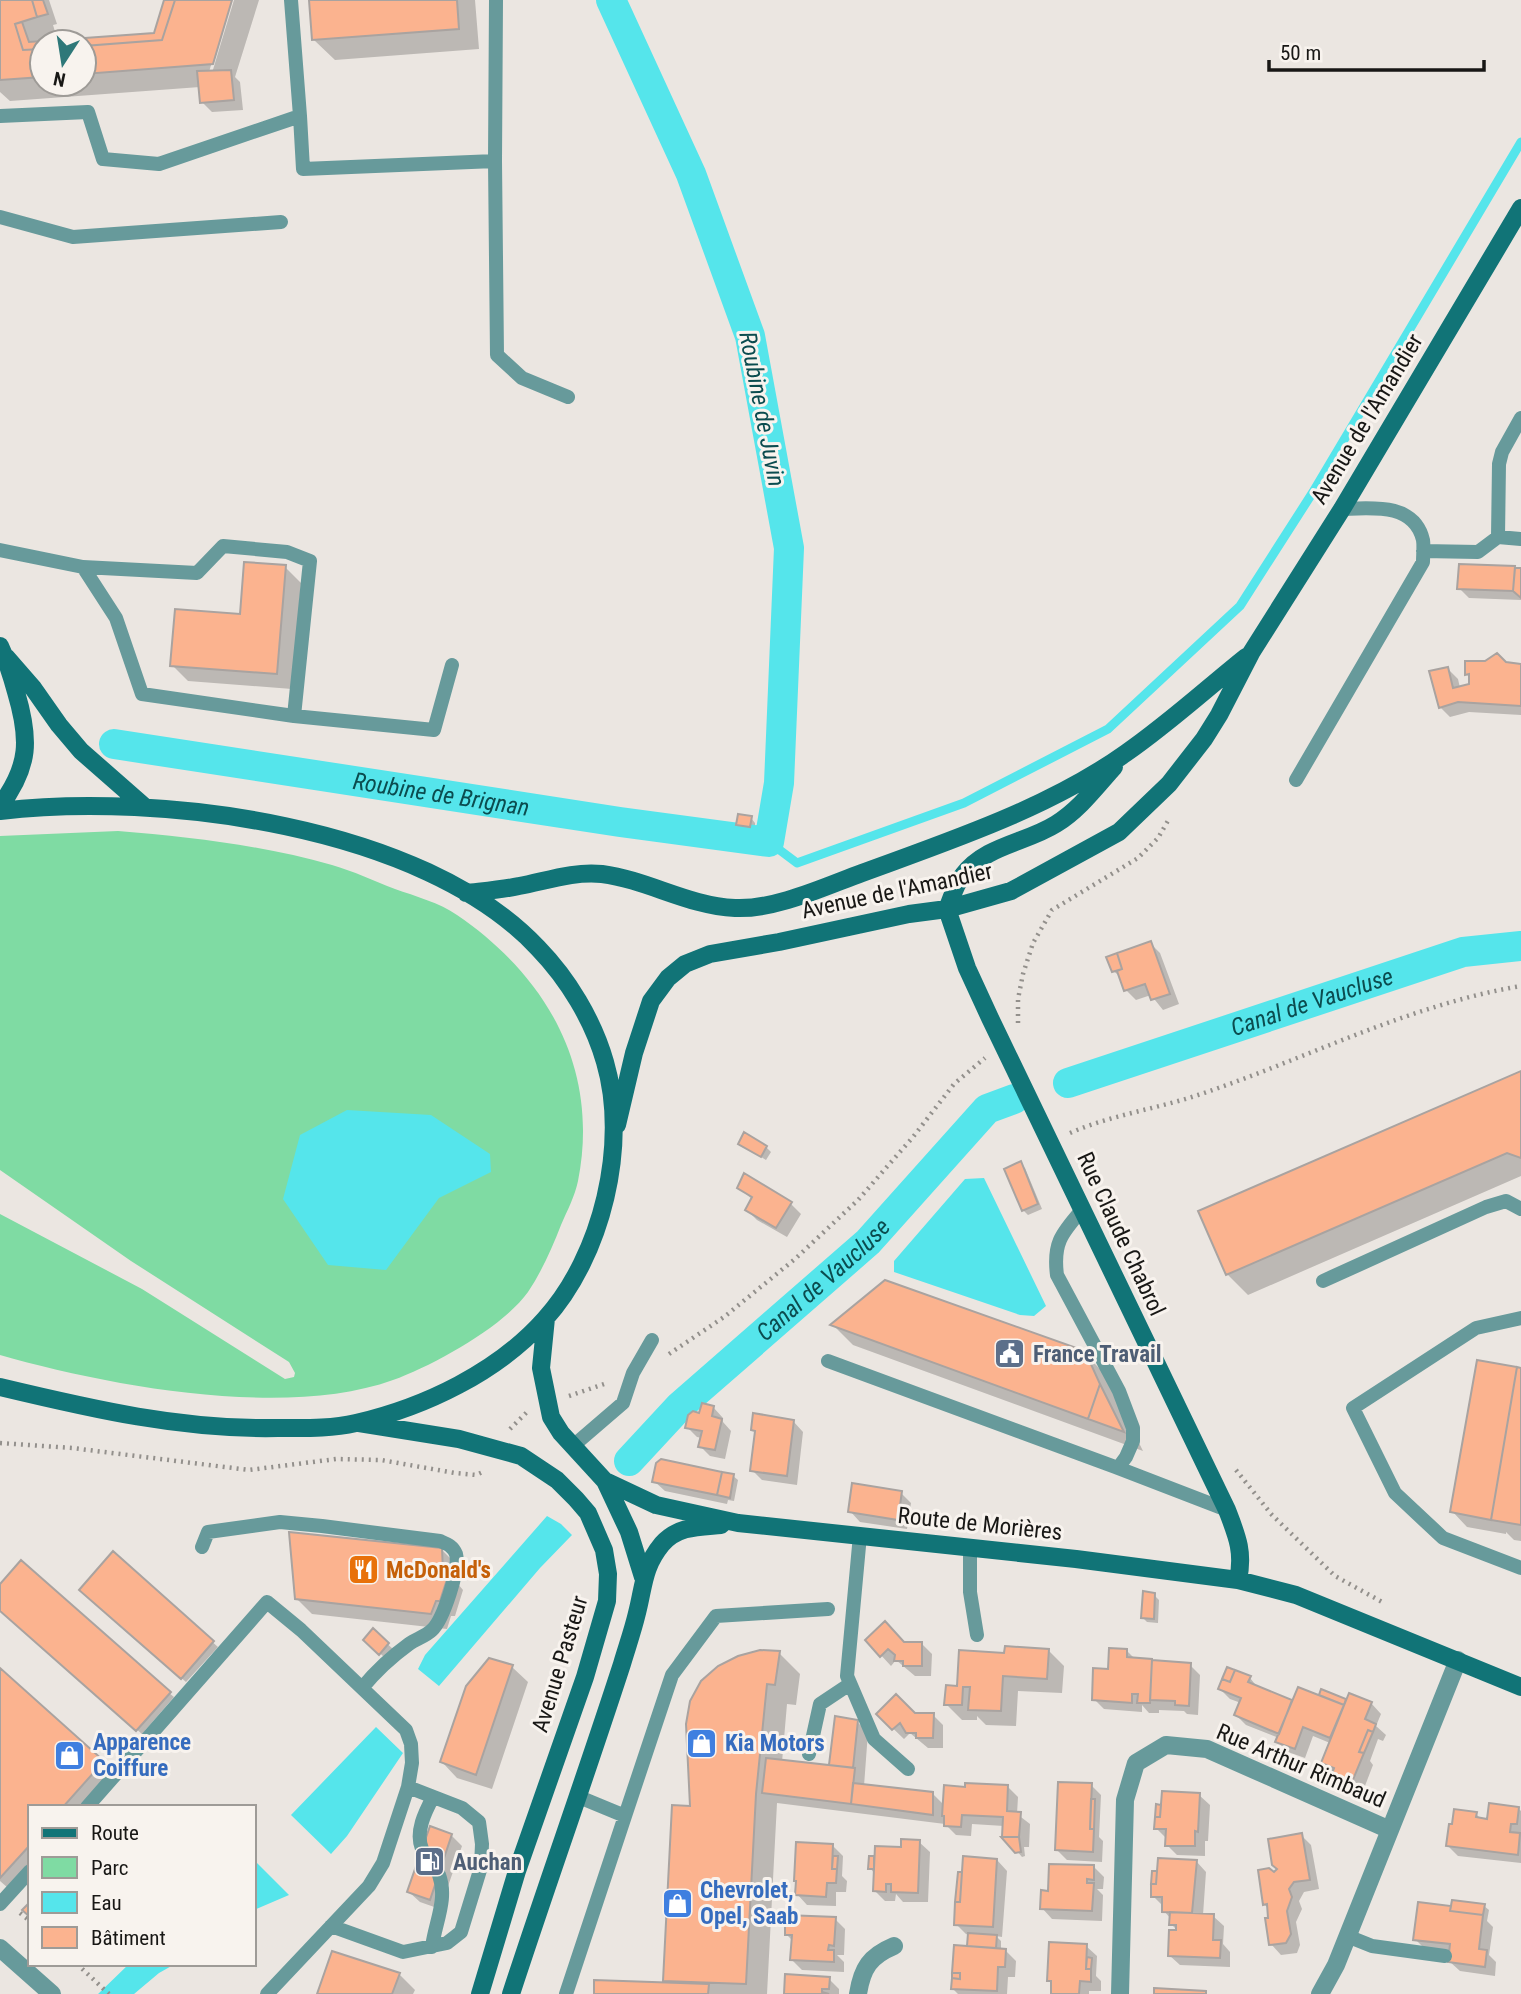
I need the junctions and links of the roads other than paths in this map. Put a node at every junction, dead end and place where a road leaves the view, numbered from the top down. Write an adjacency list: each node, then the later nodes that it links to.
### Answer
1 (290, 0): 4 (lane)
2 (496, 0): 5 (lane)
3 (0, 116): 4 (lane)
4 (300, 116): 5 (lane)
5 (495, 160): 9 (lane)
6 (1521, 208): 11 (main road, Avenue de l'Amandier)
7 (0, 217): 8 (lane)
8 (281, 222)
9 (568, 397)
10 (1521, 418): 12 (lane)
11 (1342, 509): 15 (lane); 18 (main road, Avenue de l'Amandier)
12 (1498, 537): 13 (lane); 15 (lane)
13 (1521, 539)
14 (0, 550): 16 (lane)
15 (1423, 551): 22 (lane)
16 (83, 566): 20 (lane); 20 (lane)
17 (3, 652): 23 (main road); 24 (main road)
18 (1251, 653): 21 (main road, Avenue de l'Amandier); 27 (main road, Avenue de l'Amandier)
19 (452, 665): 20 (lane)
20 (294, 716)
21 (1125, 754): 26 (main road, Avenue de l'Amandier); 27 (main road)
22 (1296, 780)
23 (0, 806)
24 (146, 808): 25 (main road); 26 (main road)
25 (0, 811)
26 (466, 892): 28 (main road)
27 (947, 909): 28 (main road, Avenue de l'Amandier); 30 (main road, Rue Claude Chabrol)
28 (614, 1138): 32 (main road)
29 (1521, 1209): 31 (lane)
30 (1081, 1211): 39 (lane); 41 (main road, Rue Claude Chabrol)
31 (1323, 1281)
32 (546, 1318): 37 (main road); 38 (main road, Route de Morières)
33 (1521, 1318): 46 (lane)
34 (652, 1340): 38 (lane)
35 (828, 1361): 39 (lane)
36 (0, 1387): 37 (main road)
37 (356, 1423): 75 (main road, Avenue Pasteur)
38 (573, 1446): 40 (main road, Route de Morières)
39 (1118, 1468): 41 (lane)
40 (605, 1481): 42 (main road, Route de Morières); 47 (main road)
41 (1227, 1510): 48 (main road, Rue Claude Chabrol)
42 (738, 1523): 43 (main road, Route de Morières); 47 (main road)
43 (859, 1535): 45 (main road, Route de Morières); 52 (lane)
44 (202, 1547): 54 (lane)
45 (970, 1547): 48 (main road, Route de Morières); 50 (lane)
46 (1521, 1568)
47 (643, 1577): 59 (main road)
48 (1238, 1580): 51 (main road, Route de Morières)
49 (828, 1609): 61 (lane)
50 (977, 1635)
51 (1458, 1660): 53 (main road, Route de Morières); 62 (street)
52 (850, 1684): 55 (lane); 56 (lane)
53 (1521, 1687)
54 (362, 1688): 57 (lane); 60 (lane)
55 (810, 1754)
56 (908, 1769)
57 (408, 1787): 58 (lane); 67 (lane)
58 (433, 1797): 63 (lane); 70 (lane)
59 (579, 1797): 61 (lane); 76 (main road)
60 (89, 1805)
61 (625, 1816): 77 (lane)
62 (1390, 1830): 68 (street); 79 (street, Rue Arthur Rimbaud)
63 (422, 1849)
64 (28, 1873): 66 (lane)
65 (439, 1875): 70 (lane)
66 (0, 1904)
67 (331, 1926): 70 (lane); 74 (lane)
68 (1348, 1936): 72 (lane); 80 (street)
69 (894, 1946): 78 (street)
70 (432, 1947)
71 (0, 1948): 73 (street)
72 (1445, 1956)
73 (52, 1994)
74 (267, 1994)
75 (480, 1994)
76 (510, 1994)
77 (566, 1994)
78 (859, 1994)
79 (1120, 1994)
80 (1320, 1994)

